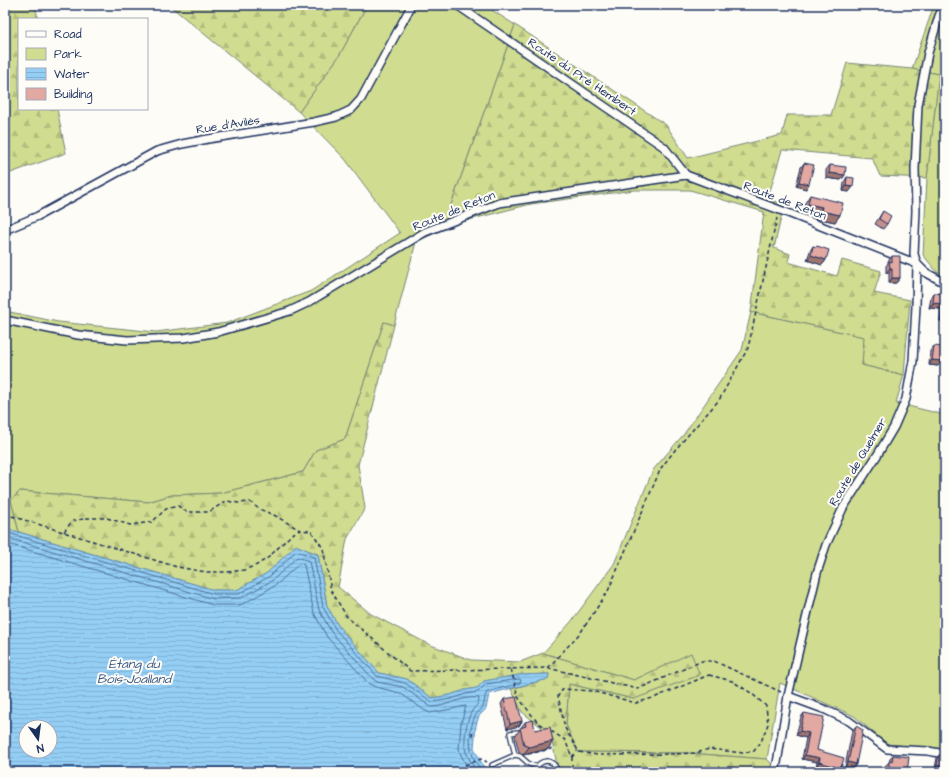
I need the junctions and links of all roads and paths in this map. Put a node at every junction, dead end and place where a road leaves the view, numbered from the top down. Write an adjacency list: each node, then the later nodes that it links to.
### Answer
1 (415, 5): 4 (street)
2 (457, 5): 5 (street, Route du Pré Hembert)
3 (944, 5): 8 (street, Route de Quelmer)
4 (409, 7): 7 (street, Rue d'Avilès)
5 (686, 175): 6 (street, Route de Reton); 10 (street, Route de Reton)
6 (778, 210): 8 (street, Route de Reton); 14 (path)
7 (5, 230)
8 (917, 264): 9 (street, Route de Reton); 16 (street, Route de Quelmer)
9 (945, 283)
10 (5, 320)
11 (5, 514): 13 (path)
12 (300, 530): 13 (path); 13 (path); 15 (path)
13 (64, 532)
14 (548, 668): 15 (path); 16 (path)
15 (511, 669): 17 (path)
16 (788, 696): 24 (street); 35 (street, Route de Quelmer)
17 (545, 727): 20 (path); 27 (path)
18 (472, 732): 21 (path)
19 (518, 732): 25 (lane)
20 (547, 734)
21 (473, 738)
22 (549, 742): 26 (path)
23 (578, 750): 23 (path); 27 (path)
24 (945, 754)
25 (515, 755): 26 (lane); 30 (lane)
26 (520, 756): 31 (lane)
27 (572, 757): 34 (path)
28 (481, 759): 29 (path)
29 (465, 765)
30 (492, 765)
31 (538, 767): 32 (lane); 33 (lane)
32 (537, 772)
33 (557, 772)
34 (572, 772)
35 (774, 772)

